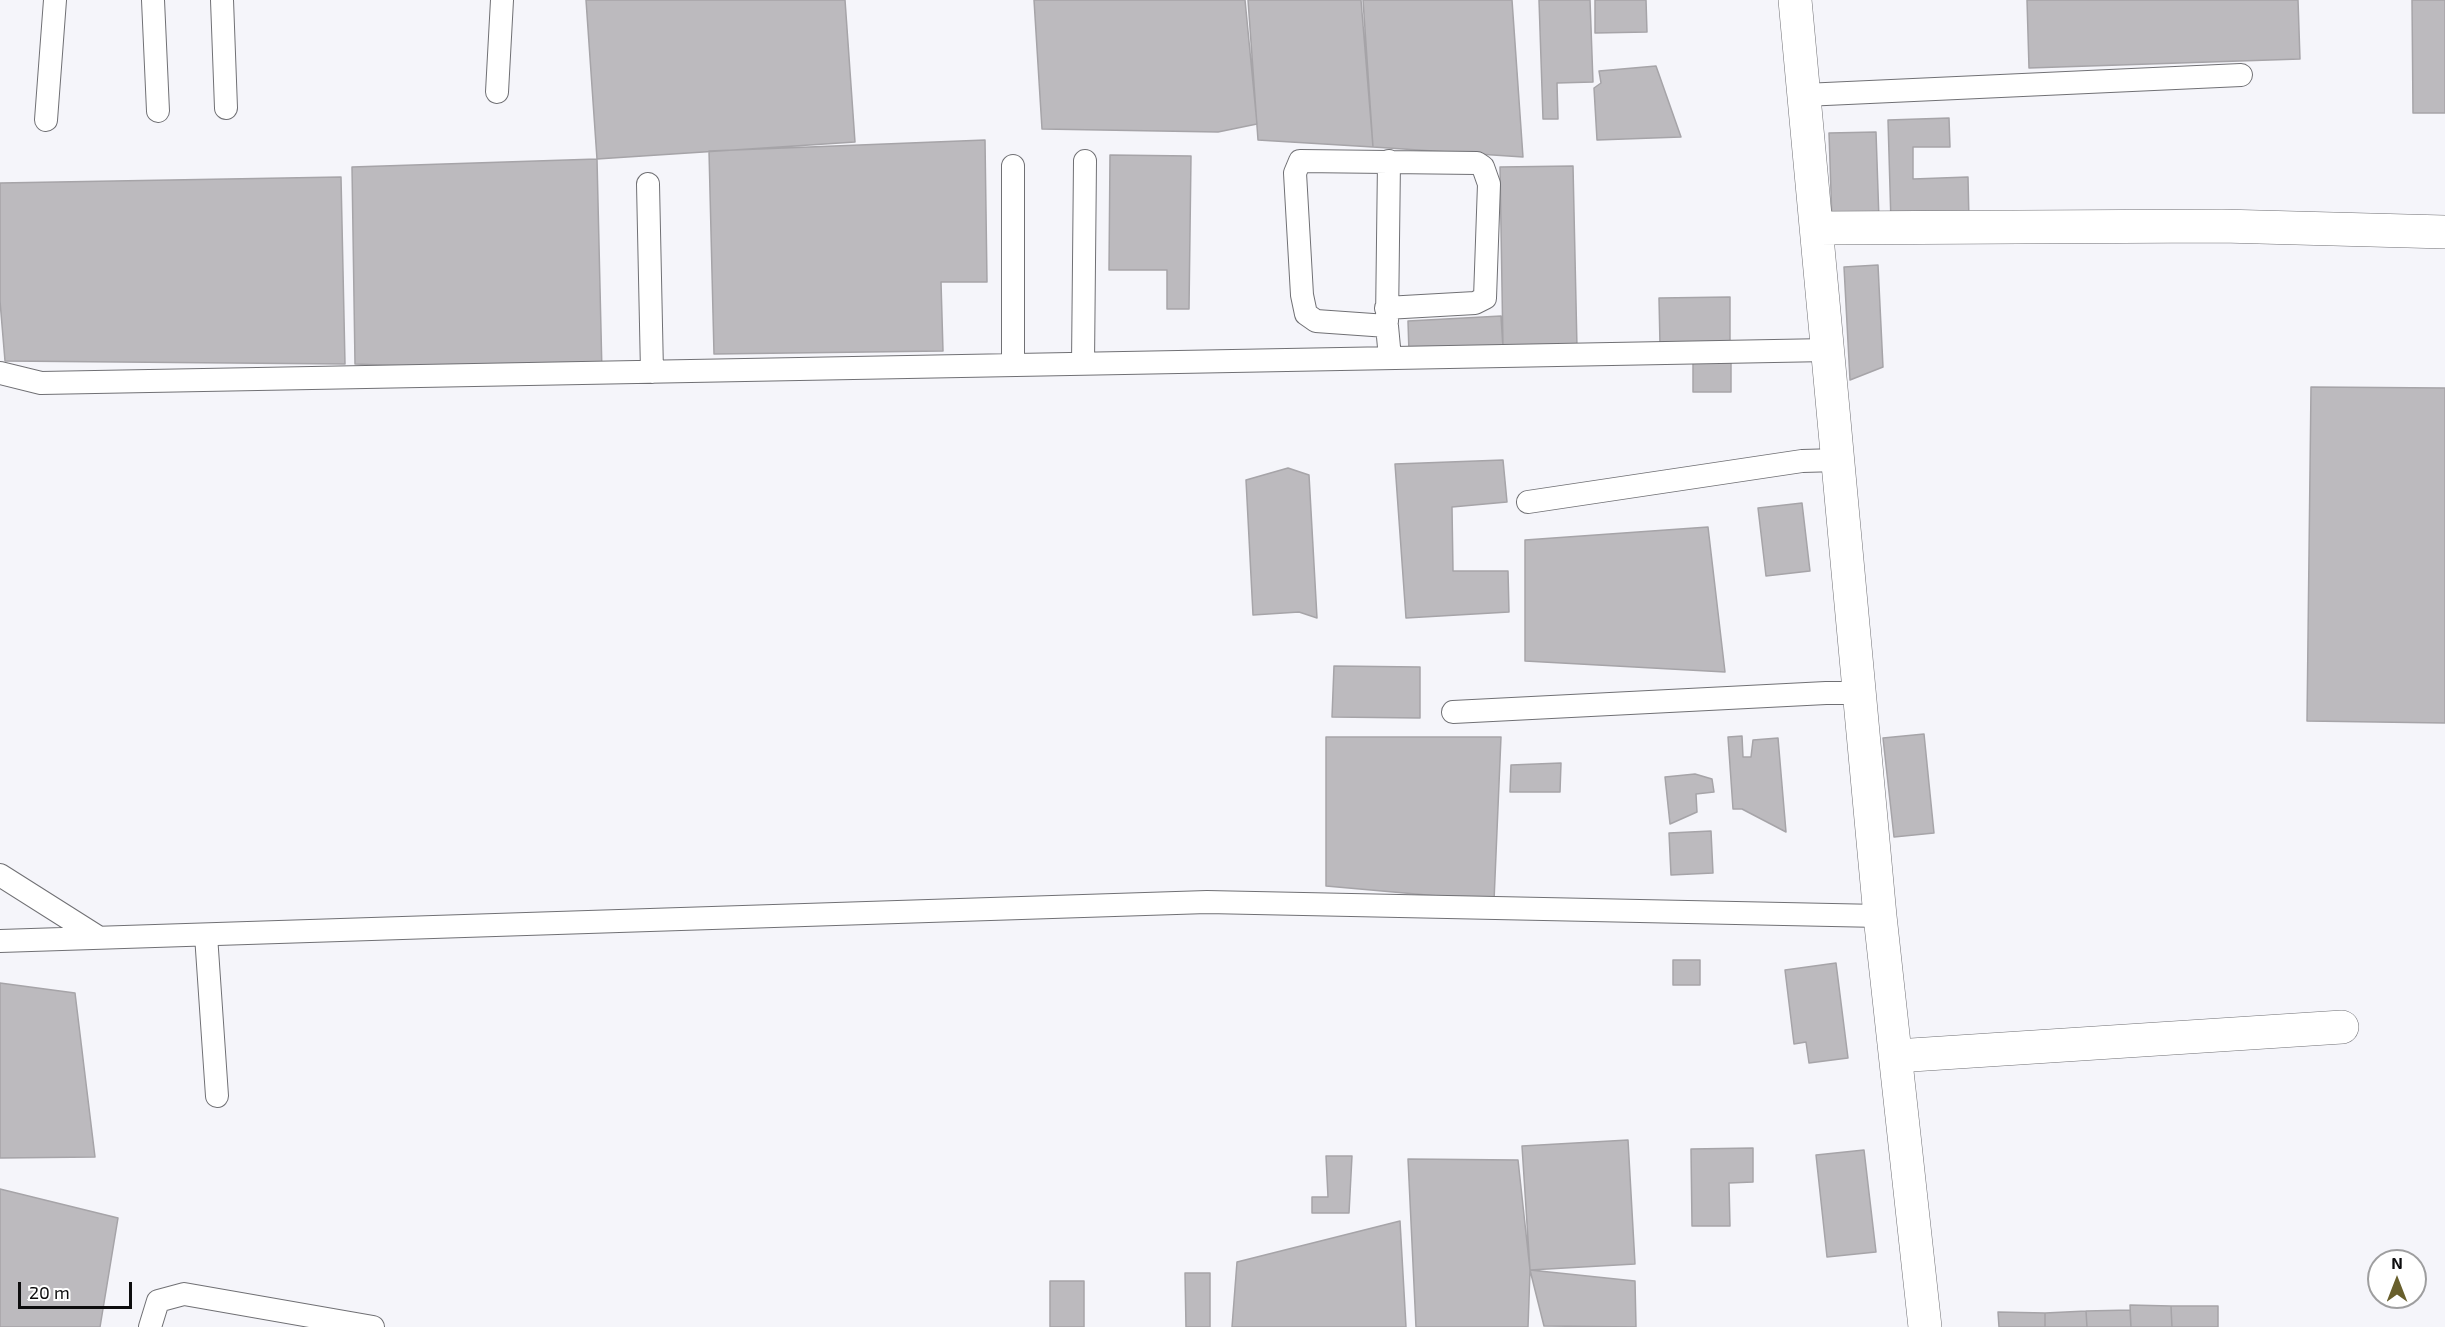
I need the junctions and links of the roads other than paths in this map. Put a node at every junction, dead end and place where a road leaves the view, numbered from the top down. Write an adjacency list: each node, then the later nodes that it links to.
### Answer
1 (55, 0): 11 (lane)
2 (153, 0): 10 (lane)
3 (222, 0): 9 (lane)
4 (502, 0): 7 (lane)
5 (1795, 0): 8 (street)
6 (2241, 75): 8 (lane)
7 (497, 92)
8 (1804, 94): 16 (street)
9 (226, 108)
10 (158, 111)
11 (46, 120)
12 (1085, 160): 21 (lane)
13 (1389, 161): 18 (lane); 18 (lane); 18 (lane)
14 (1013, 166): 22 (lane)
15 (648, 184): 23 (lane)
16 (1818, 228): 17 (street); 19 (street)
17 (2445, 232)
18 (1387, 317): 20 (lane)
19 (1828, 350): 20 (lane); 25 (street)
20 (1390, 358): 21 (lane)
21 (1083, 363): 22 (lane)
22 (1013, 365): 23 (lane)
23 (652, 372): 24 (lane)
24 (0, 373)
25 (1838, 460): 26 (lane); 27 (street)
26 (1528, 502)
27 (1860, 693): 28 (lane); 30 (street)
28 (1453, 712)
29 (0, 875): 32 (lane)
30 (1880, 916): 31 (lane); 35 (street)
31 (206, 935): 32 (lane); 36 (lane)
32 (98, 937): 33 (lane)
33 (0, 941)
34 (2342, 1027): 35 (street)
35 (1896, 1056): 39 (street)
36 (217, 1096)
37 (150, 1327): 38 (lane)
38 (373, 1327)
39 (1925, 1327)

